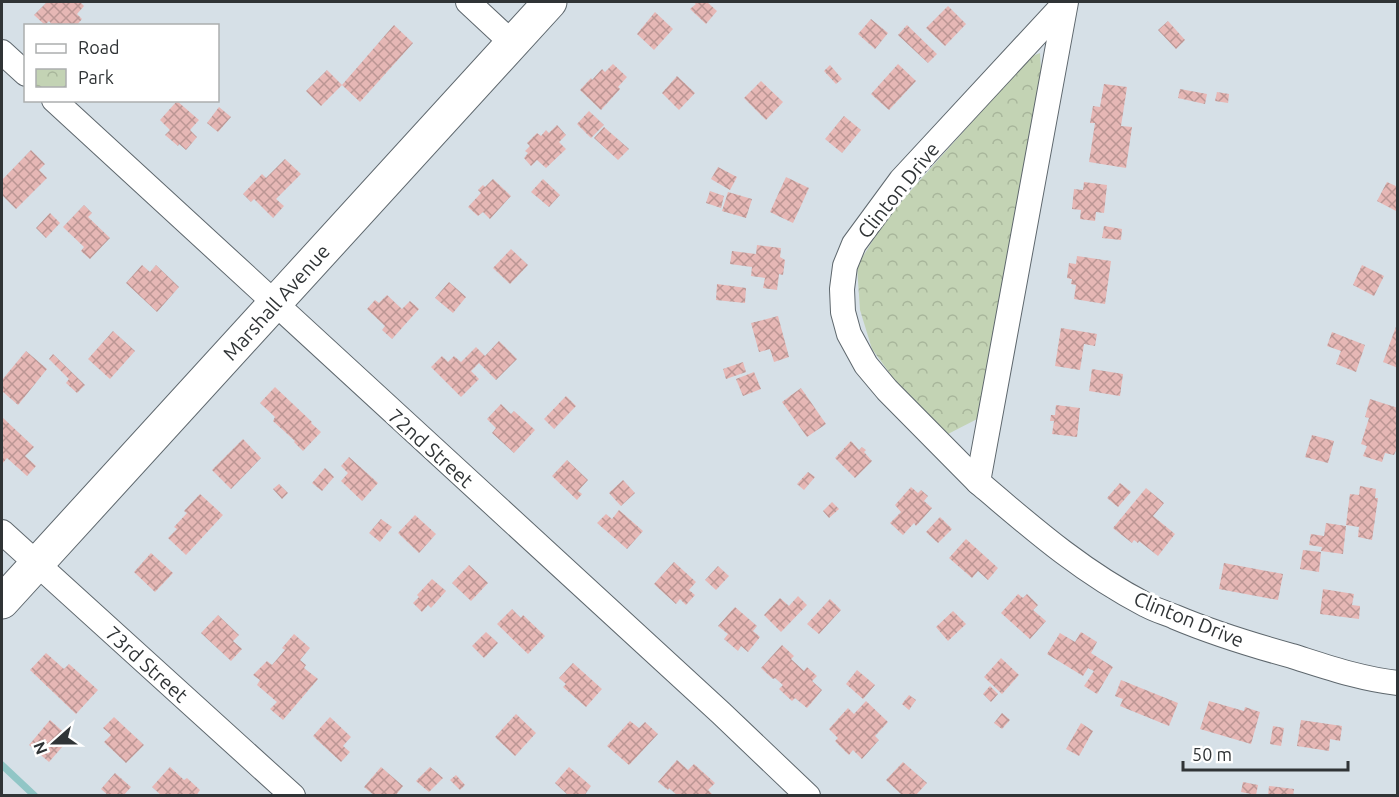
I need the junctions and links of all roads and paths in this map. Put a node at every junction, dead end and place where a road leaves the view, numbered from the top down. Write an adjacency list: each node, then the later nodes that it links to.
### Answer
1 (468, 2): 4 (street)
2 (550, 2): 4 (street, Marshall Avenue)
3 (1065, 2): 9 (street, Clinton Drive); 9 (street, Clinton Drive)
4 (512, 43): 8 (street, Marshall Avenue)
5 (2, 52): 6 (street)
6 (24, 72)
7 (56, 102): 8 (street, 72nd Street)
8 (275, 304): 11 (street, Marshall Avenue); 15 (street, 72nd Street)
9 (978, 482): 13 (street, Clinton Drive)
10 (2, 532): 11 (street, 73rd Street)
11 (37, 564): 12 (street, Marshall Avenue); 14 (street, 73rd Street)
12 (2, 602)
13 (1398, 683)
14 (293, 795)
15 (808, 795)

